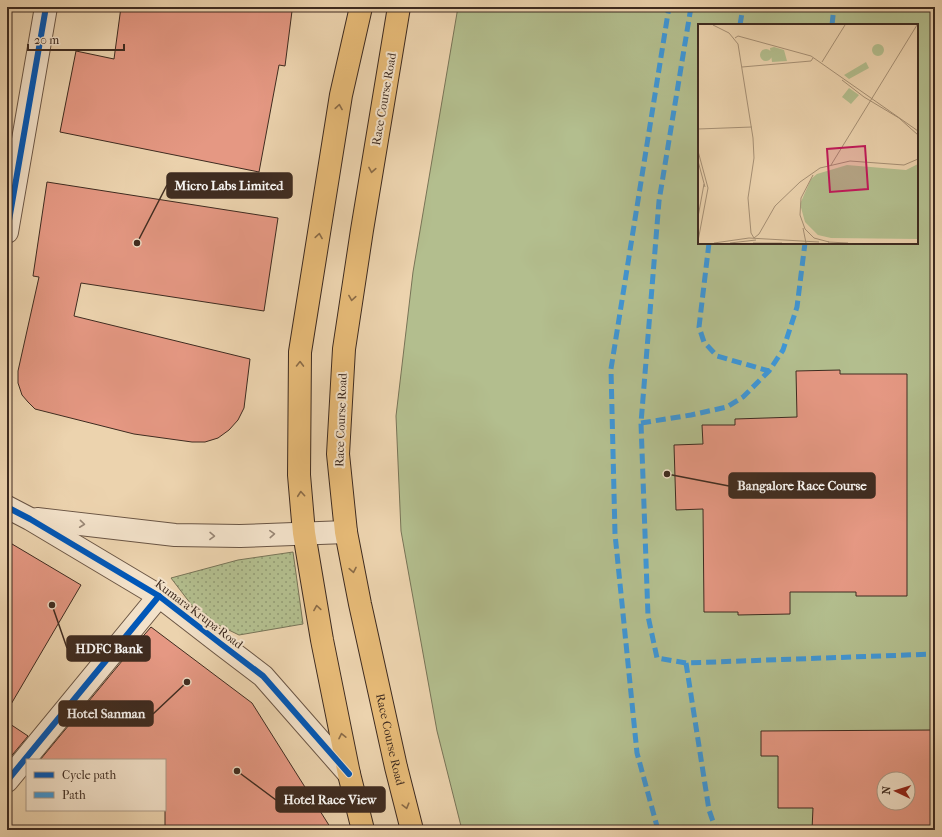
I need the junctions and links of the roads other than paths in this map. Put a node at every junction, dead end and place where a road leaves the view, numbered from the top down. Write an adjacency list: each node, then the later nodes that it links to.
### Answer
1 (46, 7): 4 (street)
2 (361, 7): 8 (main road, one-way to 2)
3 (399, 7): 7 (main road, Race Course Road, one-way to 7)
4 (7, 232)
5 (7, 507): 6 (street, Kumara Krupa Road)
6 (30, 518): 8 (street, one-way to 8); 9 (street, Kumara Krupa Road)
7 (346, 532): 8 (street); 13 (main road, Race Course Road, one-way to 13)
8 (304, 533): 10 (main road, one-way to 8)
9 (159, 596): 10 (street, Kumara Krupa Road); 11 (street)
10 (349, 774): 12 (main road)
11 (7, 781)
12 (363, 830)
13 (412, 830)

